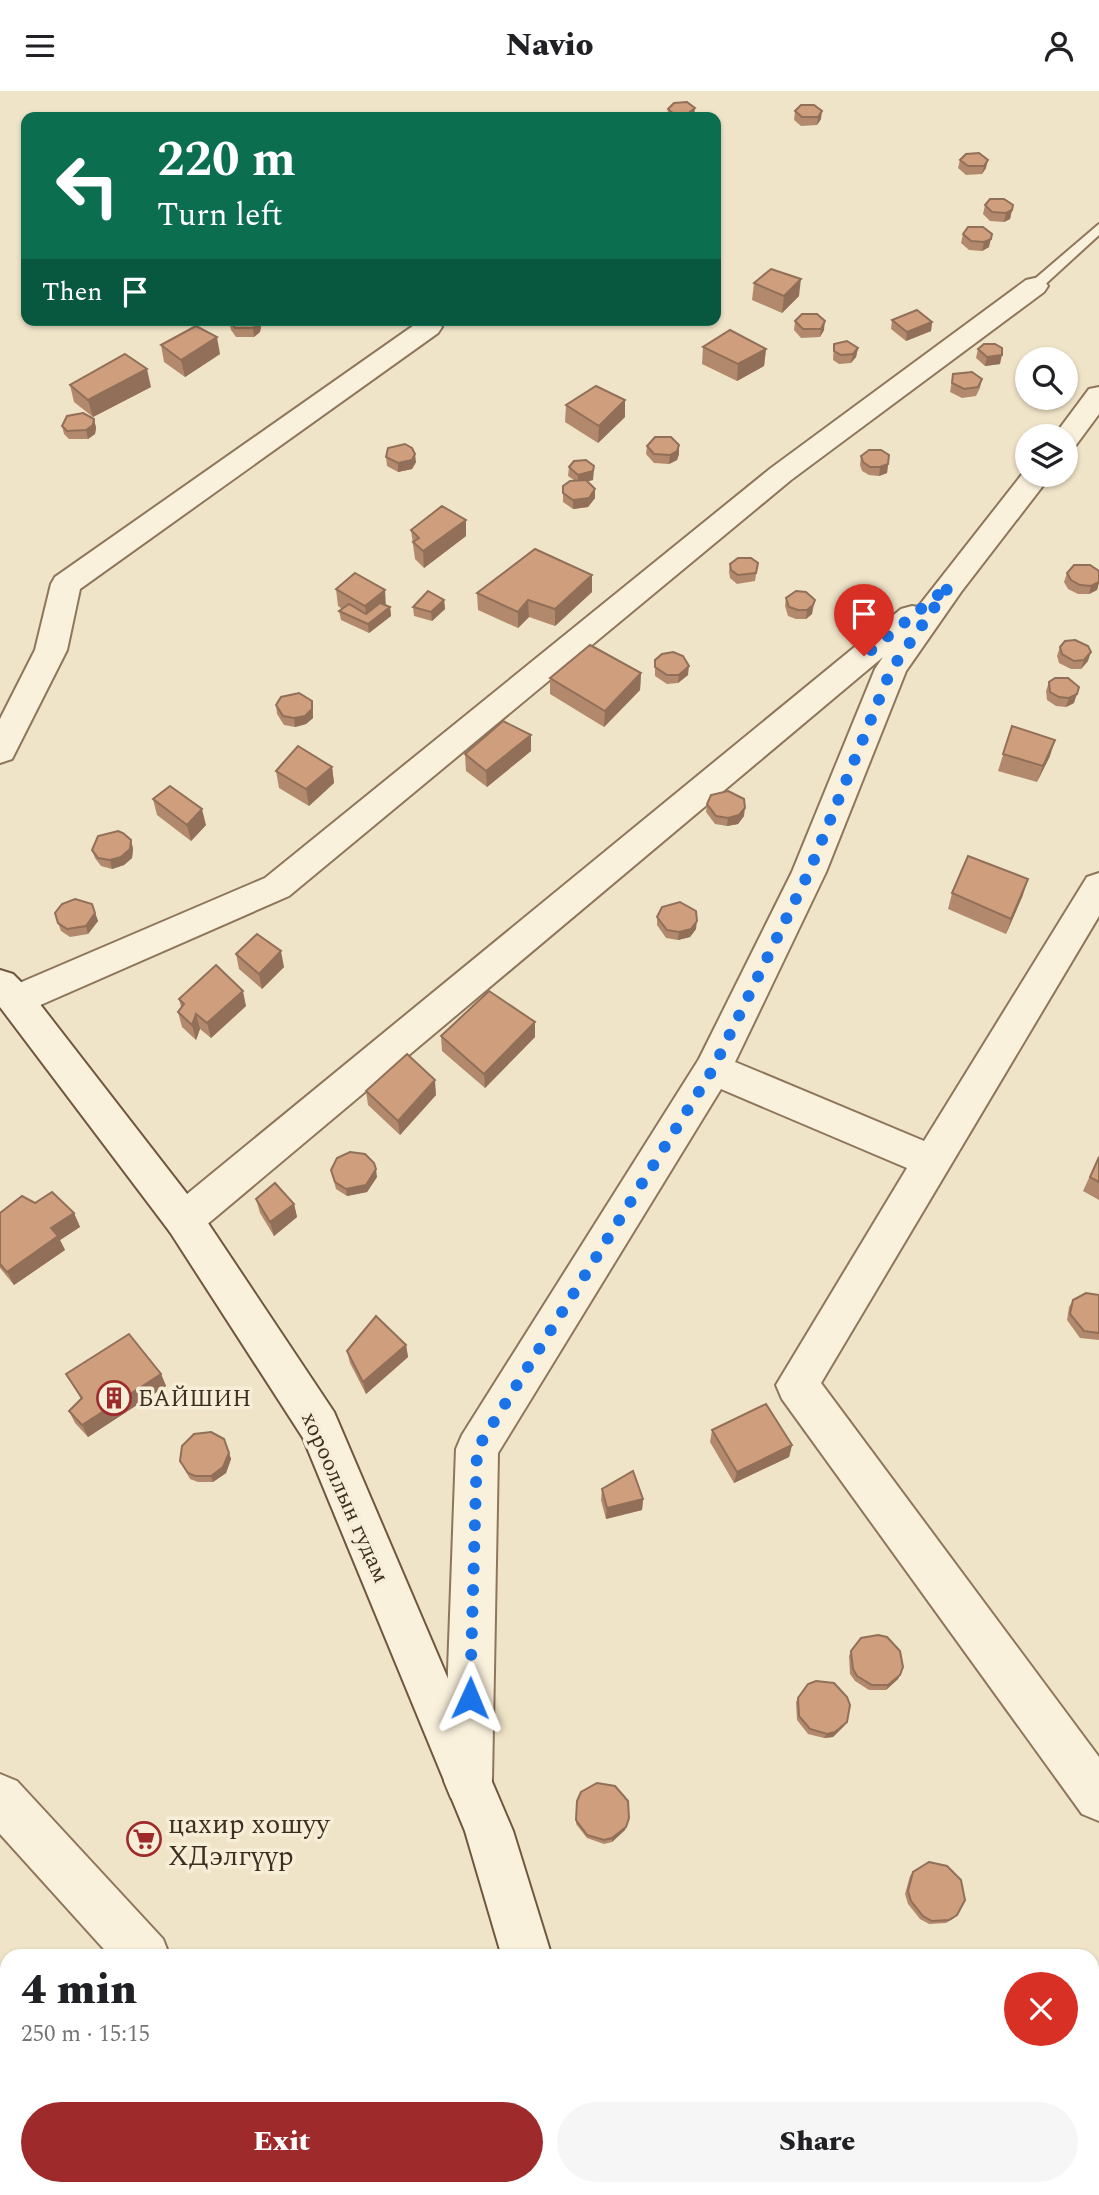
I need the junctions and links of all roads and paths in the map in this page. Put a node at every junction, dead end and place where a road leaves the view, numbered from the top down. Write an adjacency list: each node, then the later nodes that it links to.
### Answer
1 (1099, 228): 2 (lane)
2 (1035, 286): 10 (street)
3 (429, 327): 8 (street)
4 (1099, 395): 5 (street)
5 (1077, 424)
6 (1028, 487): 7 (street)
7 (950, 585): 11 (street); 13 (street)
8 (0, 751)
9 (1099, 886): 12 (street)
10 (8, 992): 13 (street, хорооллын гудам)
11 (713, 1069): 12 (street); 14 (street)
12 (932, 1161): 15 (street)
13 (184, 1220): 14 (street, хорооллын гудам)
14 (468, 1781): 18 (street, хорооллын гудам)
15 (1096, 1783)
16 (0, 1798): 17 (street)
17 (138, 1949)
18 (525, 1949)

